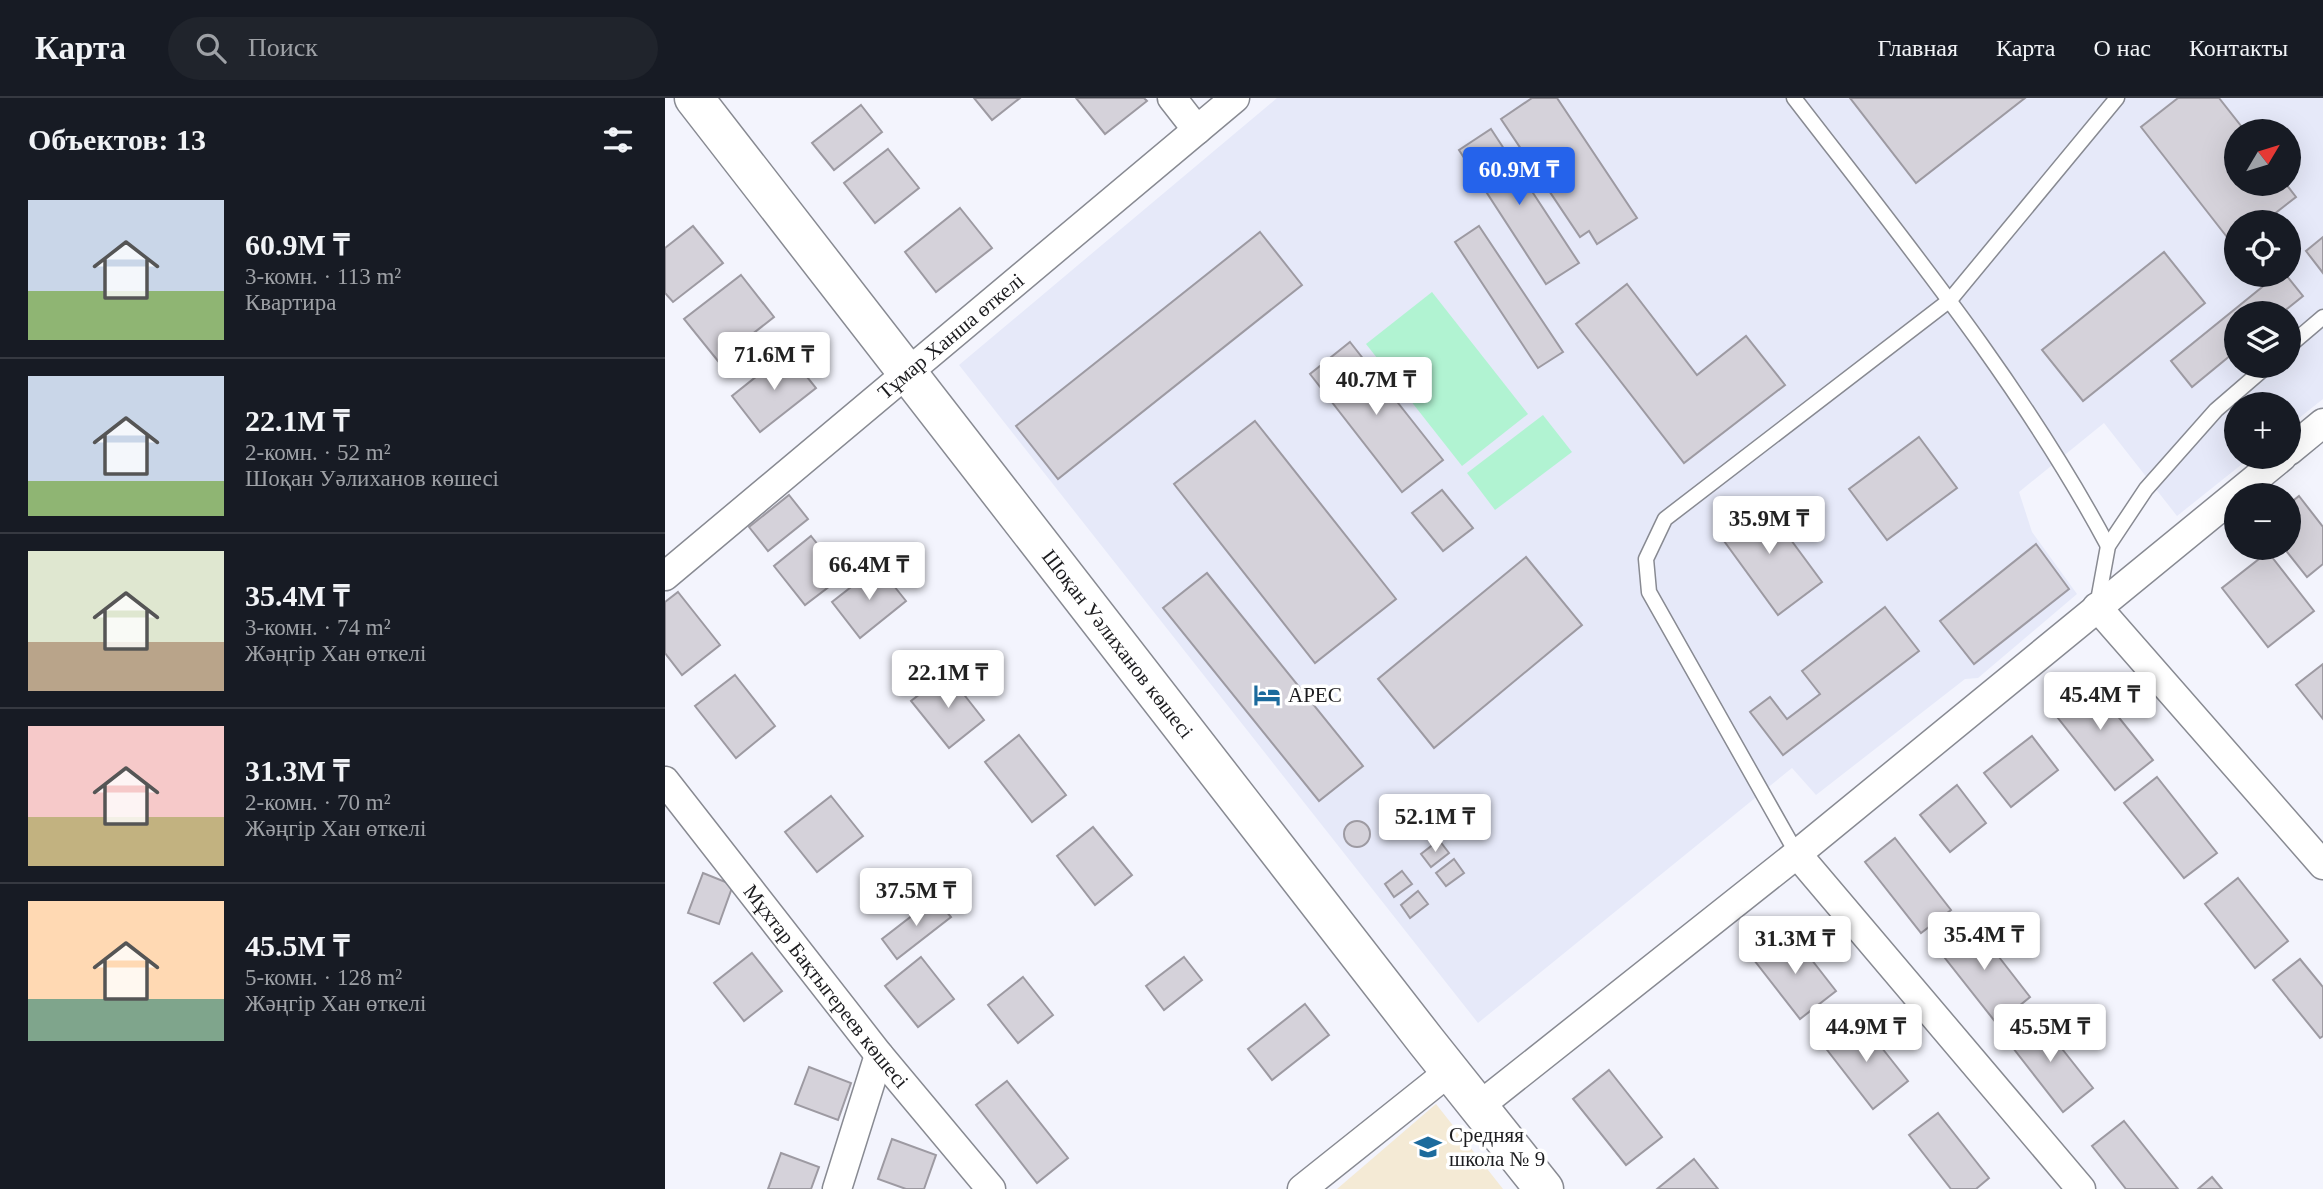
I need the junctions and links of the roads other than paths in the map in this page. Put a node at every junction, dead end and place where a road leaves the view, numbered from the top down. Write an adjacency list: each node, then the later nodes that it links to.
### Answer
1 (694, 98): 10 (main road, Шоқан Уәлиханов көшесі)
2 (1173, 98): 6 (street)
3 (1235, 98): 6 (street, Тұмар Ханша өткелі)
4 (1794, 98): 7 (lane)
5 (2117, 98): 7 (lane)
6 (1197, 130): 10 (street, Тұмар Ханша өткелі)
7 (1950, 300): 15 (lane); 19 (lane)
8 (2323, 317): 9 (lane)
9 (2301, 336)
10 (908, 371): 16 (street, Тұмар Ханша өткелі); 22 (main road, Шоқан Уәлиханов көшесі)
11 (2253, 378): 15 (lane)
12 (2323, 423): 13 (street)
13 (2301, 441)
14 (2267, 469): 17 (street)
15 (2108, 545): 17 (lane)
16 (665, 576)
17 (2097, 607): 19 (street); 20 (street)
18 (665, 781): 21 (street, Мұхтар Бақтыгереев көшесі)
19 (1797, 854): 23 (street); 28 (street)
20 (2323, 865)
21 (879, 1055): 24 (street); 25 (street, Мұхтар Бақтыгереев көшесі)
22 (1450, 1071): 23 (main road, Шоқан Уәлиханов көшесі); 26 (street)
23 (1478, 1107): 27 (main road, Шоқан Уәлиханов көшесі)
24 (837, 1189)
25 (991, 1189)
26 (1302, 1189)
27 (1544, 1189)
28 (2081, 1189)

